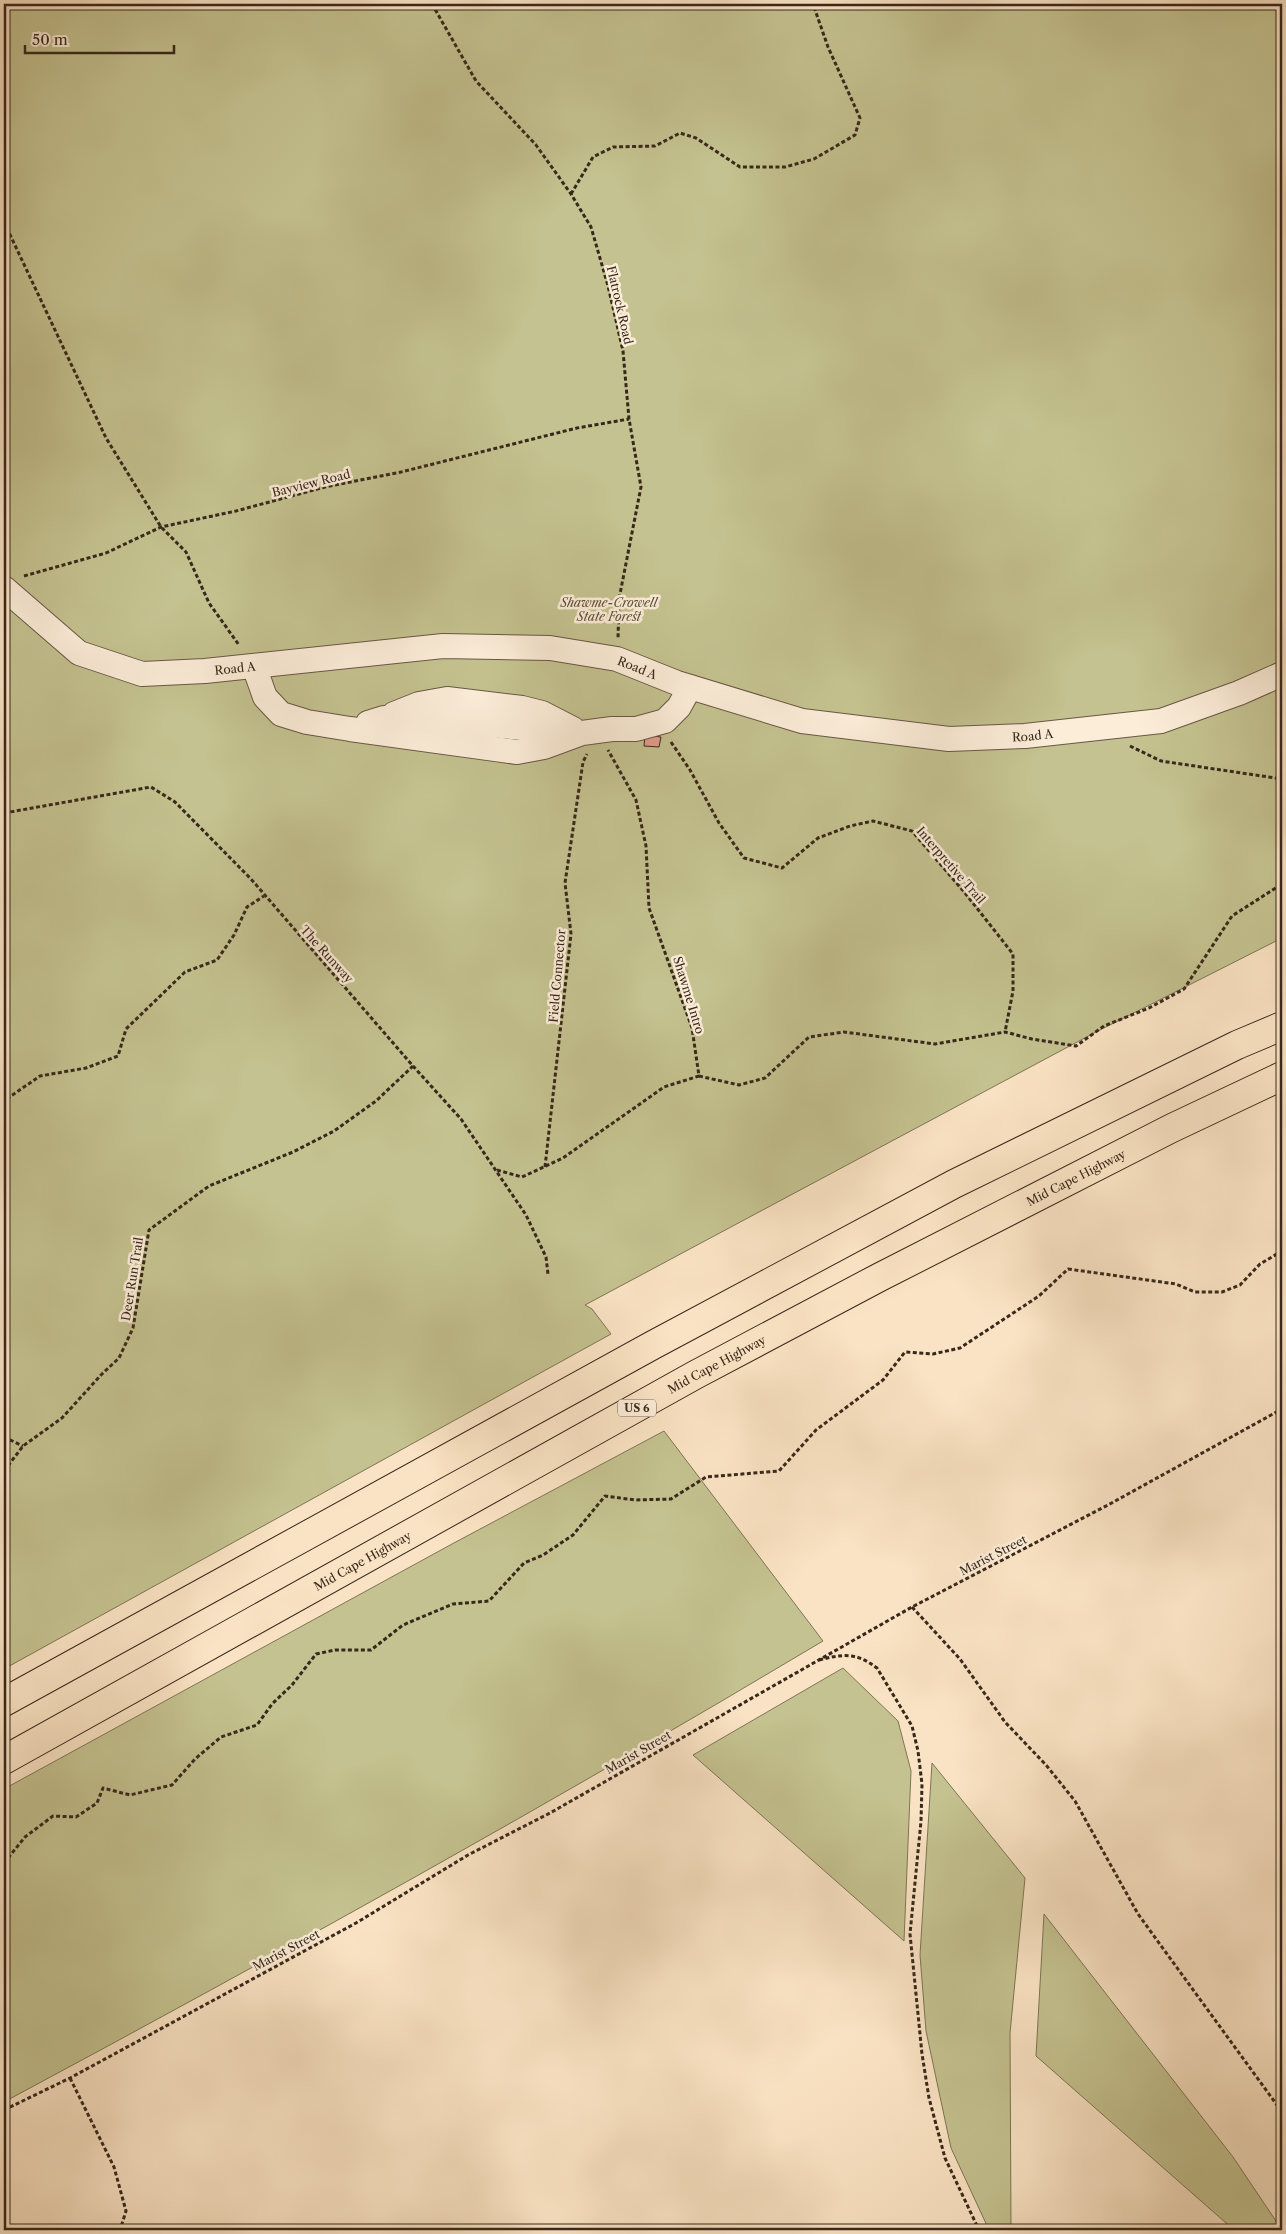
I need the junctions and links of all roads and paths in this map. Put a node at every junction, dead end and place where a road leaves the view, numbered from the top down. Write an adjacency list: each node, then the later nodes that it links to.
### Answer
1 (432, 4): 3 (path, Flatrock Road)
2 (813, 4): 3 (path)
3 (571, 194): 5 (path, Flatrock Road)
4 (4, 222): 6 (path)
5 (629, 419): 6 (path, Bayview Road); 8 (path, Flatrock Road)
6 (161, 527): 7 (path, Bayview Road); 9 (path)
7 (12, 582): 9 (lane, Road A)
8 (617, 660): 9 (lane, Road A); 11 (lane, Road A)
9 (254, 666): 13 (lane)
10 (1282, 674): 11 (lane, Road A)
11 (690, 687): 12 (lane)
12 (658, 723): 14 (lane); 21 (path, Interpretive Trail)
13 (350, 729): 14 (lane); 14 (lane)
14 (590, 732): 23 (path, Shawme Intro); 26 (path, Field Connector)
15 (1127, 745): 16 (path)
16 (1282, 779)
17 (4, 812): 19 (path, The Runway)
18 (1282, 884): 21 (path)
19 (264, 896): 22 (path, The Runway); 25 (path)
20 (1282, 1026): 36 (highway)
21 (1005, 1032): 23 (path)
22 (413, 1066): 27 (path, The Runway); 32 (path, Deer Run Trail)
23 (699, 1076): 26 (path)
24 (1282, 1076): 37 (highway, Mid Cape Highway / US 6)
25 (4, 1105)
26 (544, 1167): 27 (path)
27 (497, 1170): 29 (path, The Runway)
28 (1282, 1250): 38 (path)
29 (548, 1274)
30 (1282, 1409): 34 (path, Marist Street)
31 (4, 1437): 32 (path)
32 (23, 1446): 33 (path, Deer Run Trail)
33 (4, 1471)
34 (912, 1607): 35 (path, Marist Street); 41 (path)
35 (813, 1662): 39 (path, Marist Street); 43 (path)
36 (4, 1702)
37 (4, 1760)
38 (4, 1863)
39 (70, 2078): 40 (path, Marist Street); 42 (path)
40 (4, 2110)
41 (1282, 2112)
42 (120, 2230)
43 (979, 2230)

